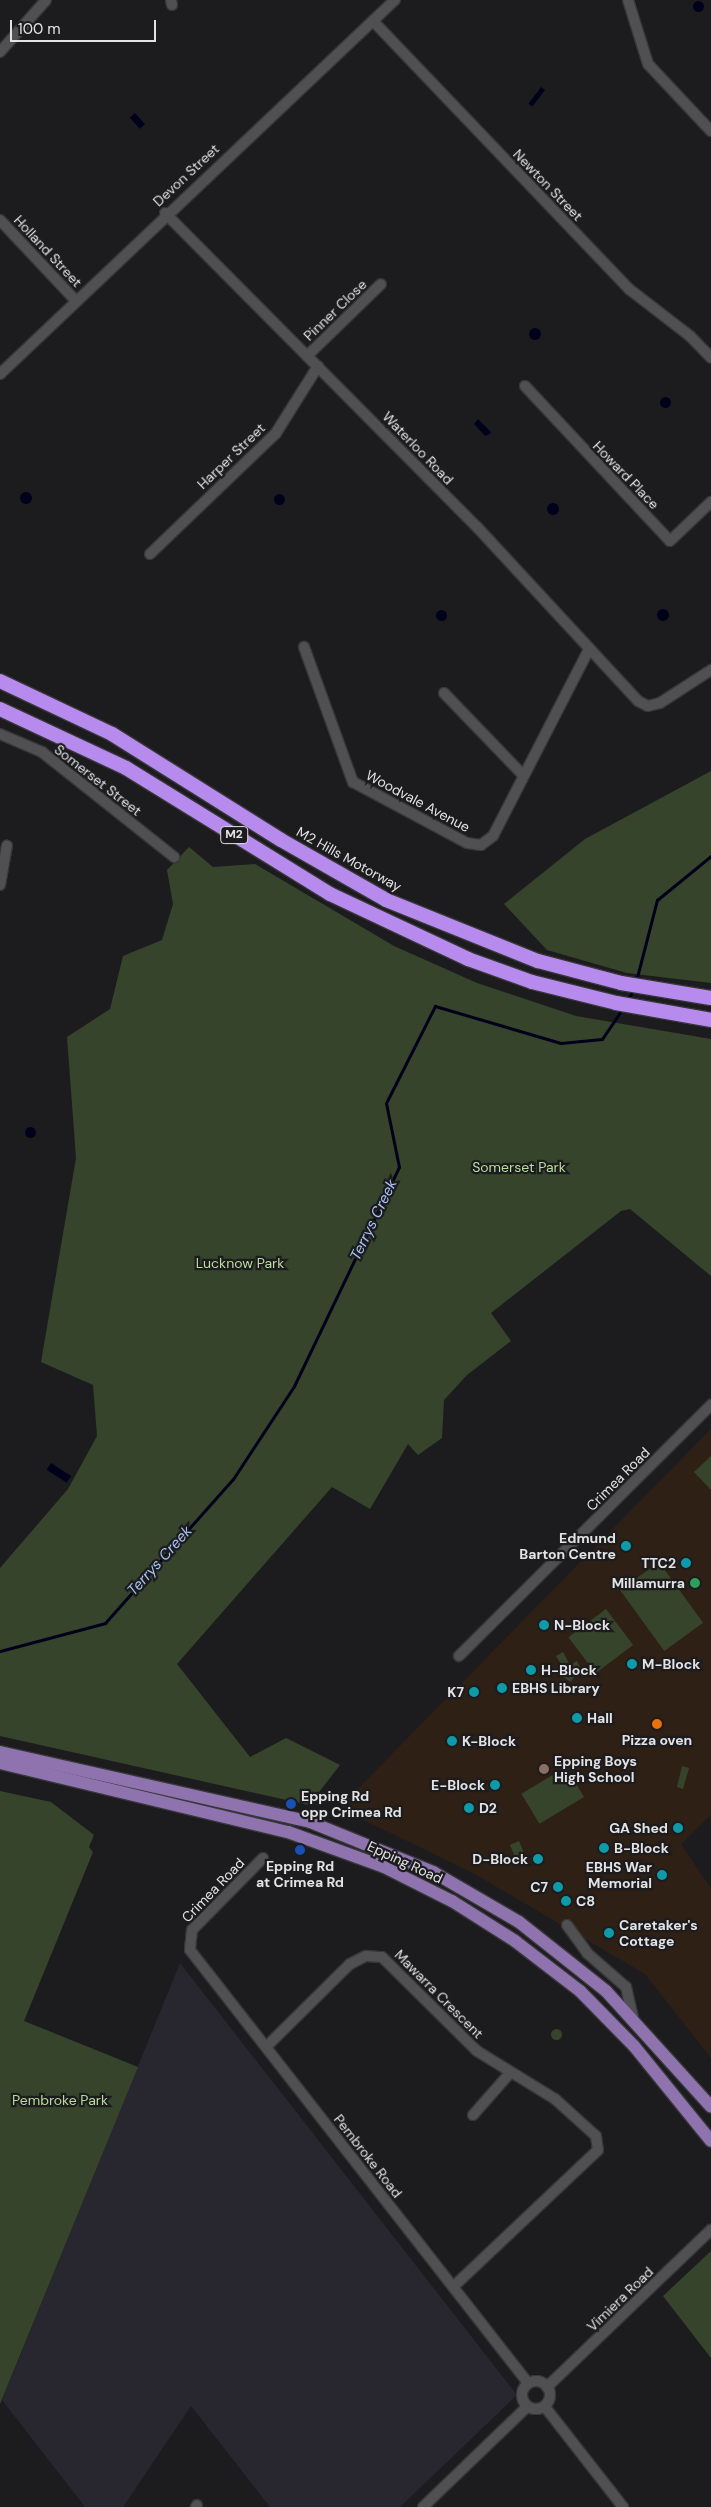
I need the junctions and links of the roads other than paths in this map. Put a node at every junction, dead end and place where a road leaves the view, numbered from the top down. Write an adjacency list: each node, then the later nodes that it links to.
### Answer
1 (395, 0): 4 (street, Devon Street)
2 (628, 0): 6 (street)
3 (41, 2): 5 (street)
4 (373, 21): 7 (street, Devon Street); 12 (street, Newton Street)
5 (0, 52)
6 (711, 131)
7 (165, 213): 10 (street, Devon Street); 11 (street, Waterloo Road)
8 (0, 220): 10 (street, Holland Street)
9 (381, 284): 11 (street, Pinner Close)
10 (76, 301): 14 (street, Devon Street)
11 (307, 356): 13 (street, Waterloo Road)
12 (711, 358)
13 (318, 366): 17 (street, Harper Street); 19 (street, Waterloo Road)
14 (0, 374)
15 (525, 386): 16 (street, Howard Place)
16 (711, 502)
17 (150, 554)
18 (304, 647): 25 (street, Woodvale Avenue)
19 (588, 651): 20 (street, Waterloo Road); 25 (street, Woodvale Avenue)
20 (711, 670)
21 (0, 681): 29 (highway, M2 Hills Motorway / M2)
22 (444, 693): 25 (street)
23 (0, 709): 30 (highway, M2)
24 (0, 734): 27 (street, Somerset Street)
25 (523, 775)
26 (7, 846): 28 (street)
27 (174, 857)
28 (0, 886)
29 (710, 998)
30 (709, 1020)
31 (711, 1405): 32 (street, Crimea Road)
32 (459, 1656)
33 (0, 1752): 38 (main road, Epping Road)
34 (0, 1763): 43 (main road, Epping Road)
35 (263, 1858): 37 (street, Crimea Road)
36 (567, 1925): 38 (street)
37 (188, 1944): 39 (street, Pembroke Road)
38 (633, 2017): 41 (main road, Epping Road)
39 (266, 2047): 40 (street, Mawarra Crescent); 45 (street, Pembroke Road)
40 (510, 2073): 42 (street); 45 (street, Mawarra Crescent)
41 (711, 2107)
42 (473, 2115)
43 (711, 2141)
44 (711, 2230): 47 (street, Vimiera Road)
45 (453, 2286): 46 (street, Pembroke Road)
46 (528, 2383): 47 (street); 48 (street)
47 (548, 2387): 49 (street)
48 (527, 2406): 49 (street); 50 (street)
49 (545, 2407): 51 (street)
50 (422, 2507)
51 (623, 2507)

